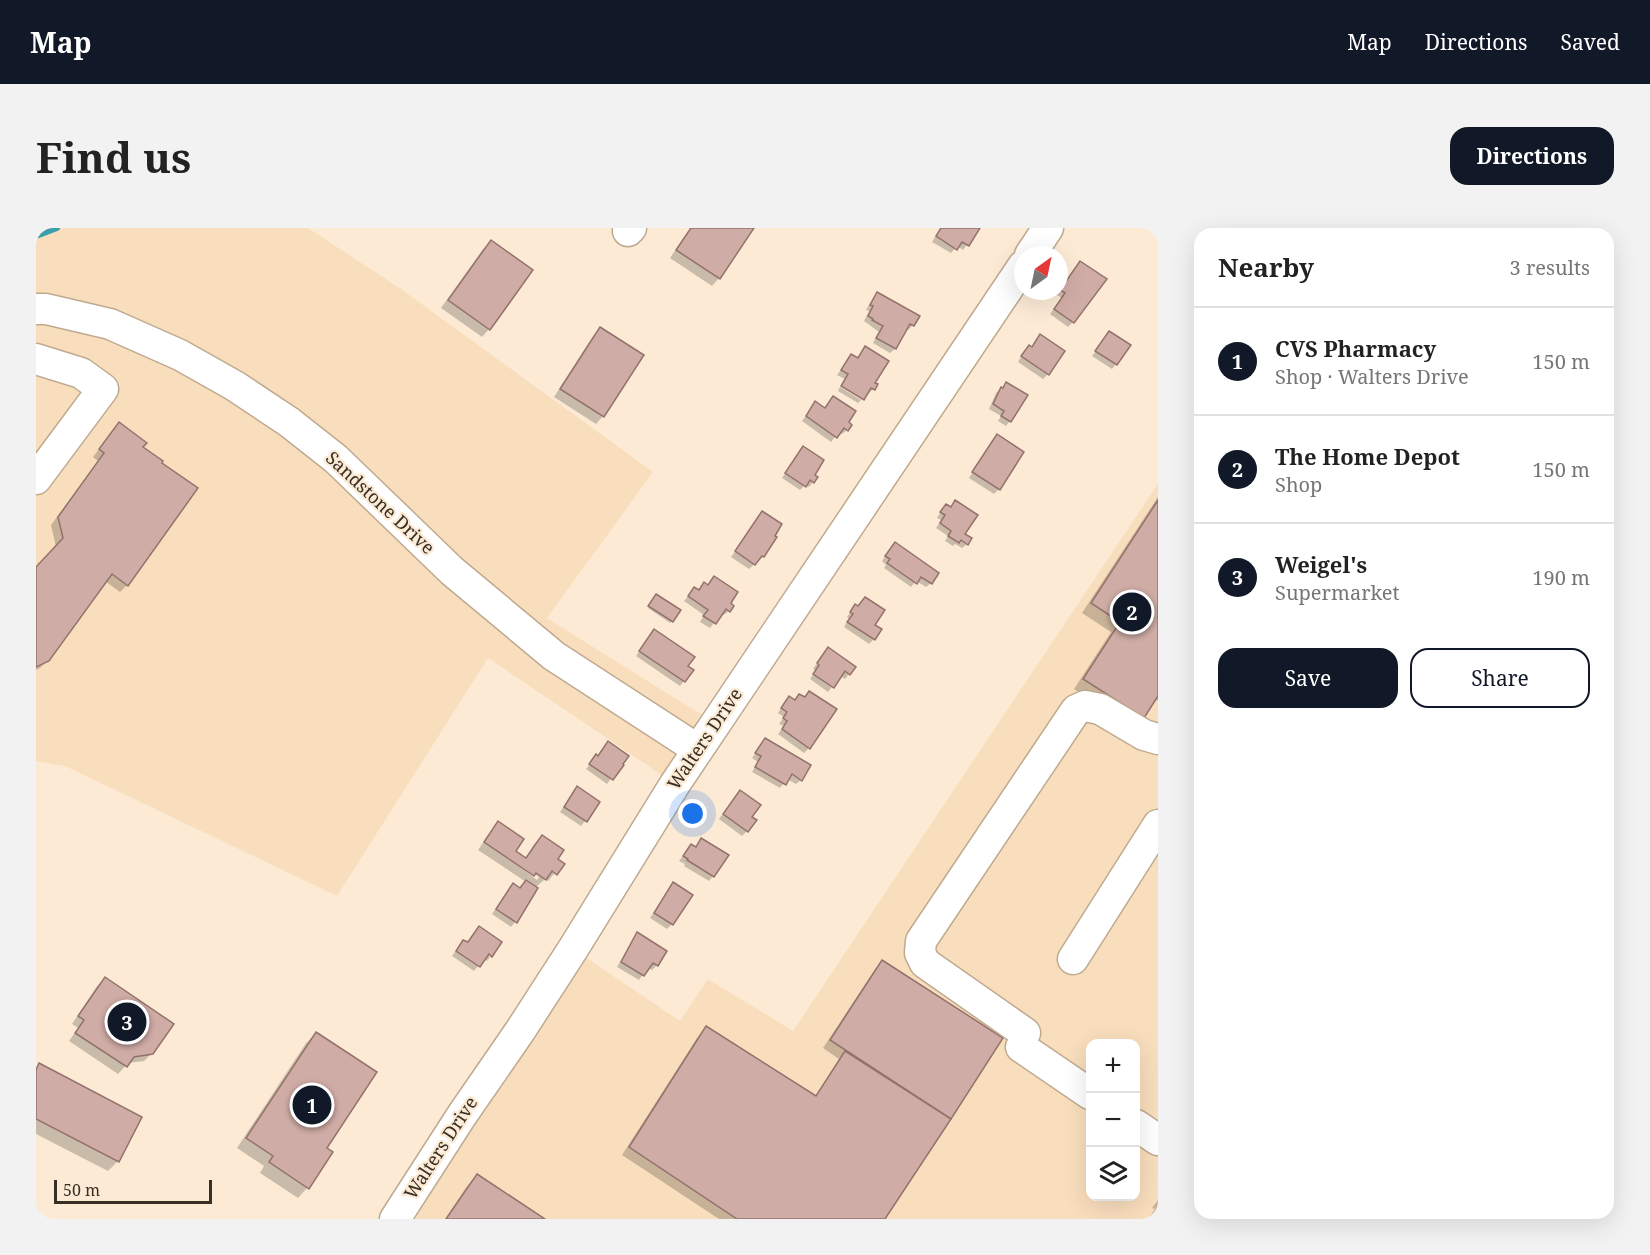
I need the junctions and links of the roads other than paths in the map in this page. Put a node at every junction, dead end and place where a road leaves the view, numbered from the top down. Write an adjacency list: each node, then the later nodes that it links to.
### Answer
1 (1048, 228): 2 (street)
2 (1036, 246)
3 (1014, 279): 8 (street, Walters Drive)
4 (36, 309): 8 (street, Sandstone Drive)
5 (36, 359): 6 (street)
6 (36, 479)
7 (1158, 739): 11 (street)
8 (698, 749): 14 (street, Walters Drive)
9 (1158, 825): 10 (street)
10 (1073, 958)
11 (1089, 1093)
12 (1140, 1128): 13 (street)
13 (1158, 1140)
14 (395, 1219)

